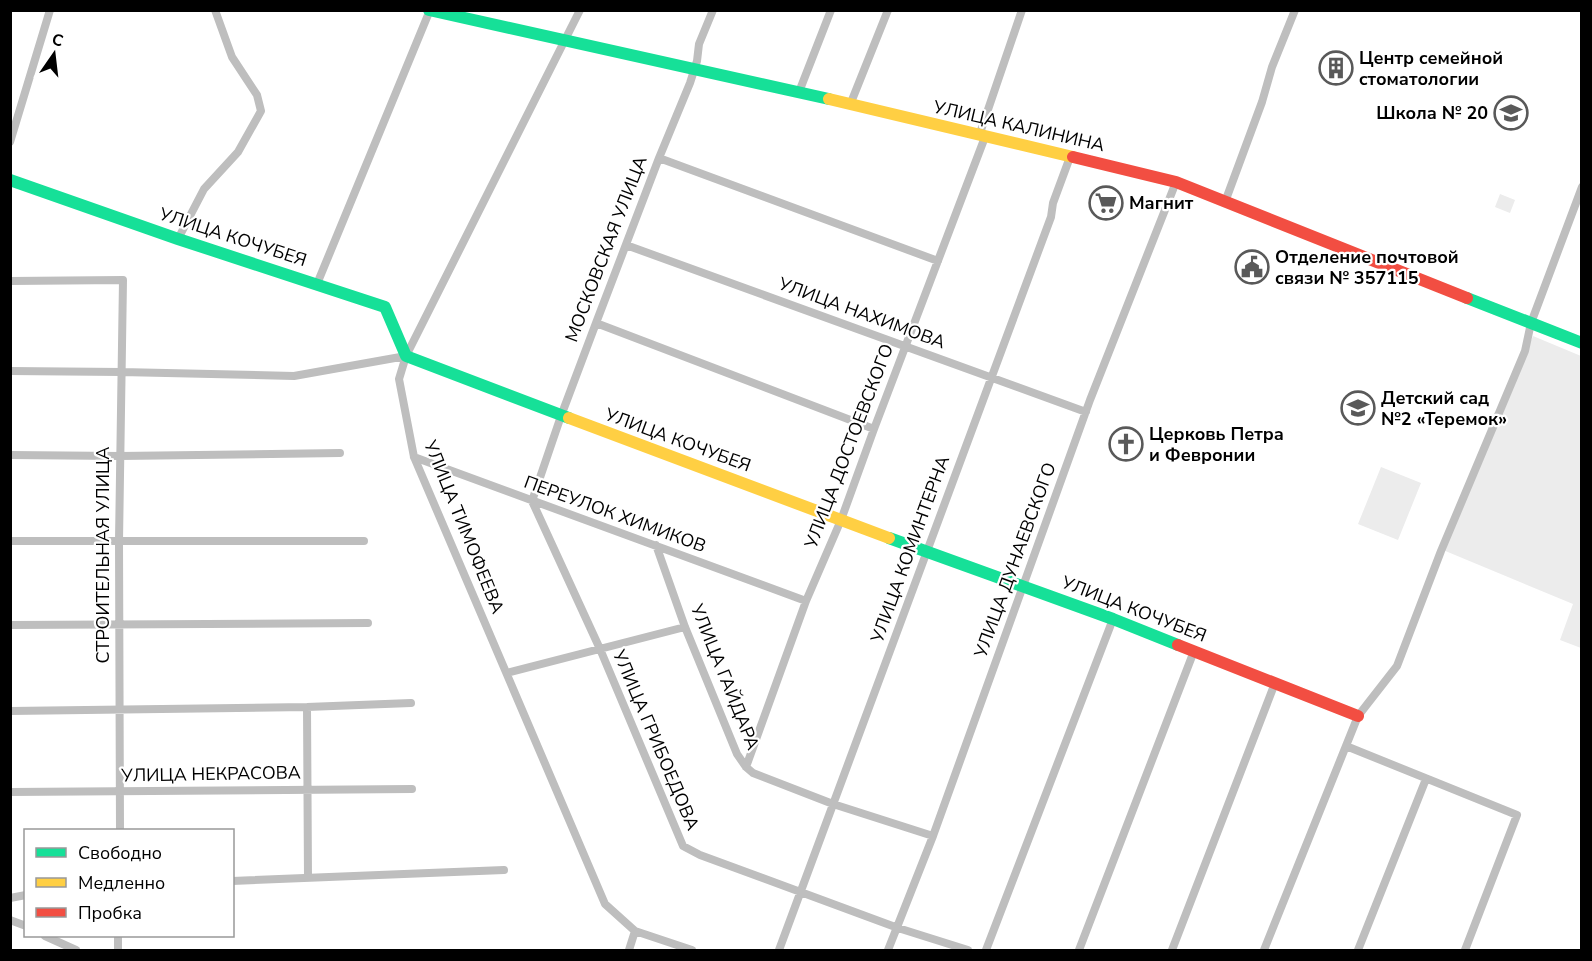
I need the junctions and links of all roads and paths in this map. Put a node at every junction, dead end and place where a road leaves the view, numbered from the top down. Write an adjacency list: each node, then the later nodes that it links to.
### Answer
1 (50, 10): 15 (street)
2 (215, 10): 22 (street)
3 (580, 10): 10 (street, УЛИЦА ТИМОФЕЕВА)
4 (713, 10): 11 (street, МОСКОВСКАЯ УЛИЦА)
5 (831, 10): 12 (street)
6 (888, 10): 13 (street)
7 (1022, 10): 14 (street, УЛИЦА ДОСТОЕВСКОГО)
8 (1295, 10): 21 (street)
9 (429, 11): 10 (street, УЛИЦА КАЛИНИНА); 26 (street)
10 (565, 40): 11 (street, УЛИЦА КАЛИНИНА); 31 (street, УЛИЦА ТИМОФЕЕВА)
11 (693, 69): 12 (street, УЛИЦА КАЛИНИНА); 17 (street, МОСКОВСКАЯ УЛИЦА)
12 (799, 93): 13 (street, УЛИЦА КАЛИНИНА)
13 (850, 105): 14 (street, УЛИЦА КАЛИНИНА)
14 (982, 137): 16 (street, УЛИЦА КАЛИНИНА); 24 (street, УЛИЦА ДОСТОЕВСКОГО)
15 (10, 142)
16 (1070, 157): 19 (street, УЛИЦА КАЛИНИНА); 34 (street, УЛИЦА КОМИНТЕРНА)
17 (659, 158): 23 (street, МОСКОВСКАЯ УЛИЦА); 24 (street)
18 (10, 180): 22 (street, УЛИЦА КОЧУБЕЯ)
19 (1176, 182): 21 (street, УЛИЦА КАЛИНИНА); 35 (street, УЛИЦА ДУНАЕВСКОГО)
20 (1581, 187): 28 (street)
21 (1225, 202): 28 (street, УЛИЦА КАЛИНИНА)
22 (178, 239): 26 (street, УЛИЦА КОЧУБЕЯ)
23 (626, 245): 27 (street, МОСКОВСКАЯ УЛИЦА); 30 (street, УЛИЦА НАХИМОВА)
24 (938, 261): 30 (street, УЛИЦА ДОСТОЕВСКОГО)
25 (10, 281): 33 (street, СТРОИТЕЛЬНАЯ УЛИЦА)
26 (317, 284): 31 (street, УЛИЦА КОЧУБЕЯ)
27 (596, 323): 36 (street, МОСКОВСКАЯ УЛИЦА); 37 (street)
28 (1531, 323): 29 (street, УЛИЦА КАЛИНИНА); 64 (street)
29 (1581, 343)
30 (905, 346): 34 (street, УЛИЦА НАХИМОВА); 37 (street, УЛИЦА ДОСТОЕВСКОГО)
31 (406, 356): 33 (street); 36 (street, УЛИЦА КОЧУБЕЯ); 41 (street, УЛИЦА ТИМОФЕЕВА)
32 (10, 371): 33 (street)
33 (121, 372): 40 (street, СТРОИТЕЛЬНАЯ УЛИЦА)
34 (991, 378): 35 (street, УЛИЦА НАХИМОВА); 48 (street, УЛИЦА КОМИНТЕРНА)
35 (1086, 412): 49 (street, УЛИЦА ДУНАЕВСКОГО)
36 (561, 416): 42 (street, МОСКОВСКАЯ УЛИЦА); 43 (street, УЛИЦА КОЧУБЕЯ)
37 (874, 429): 43 (street, УЛИЦА ДОСТОЕВСКОГО)
38 (340, 453): 40 (street)
39 (10, 455): 40 (street)
40 (120, 456): 45 (street, СТРОИТЕЛЬНАЯ УЛИЦА)
41 (414, 457): 42 (street, ПЕРЕУЛОК ХИМИКОВ); 58 (street, УЛИЦА ТИМОФЕЕВА)
42 (532, 501): 47 (street, ПЕРЕУЛОК ХИМИКОВ); 56 (street, УЛИЦА ГРИБОЕДОВА)
43 (841, 520): 48 (street, УЛИЦА КОЧУБЕЯ); 50 (street, УЛИЦА ДОСТОЕВСКОГО)
44 (10, 541): 45 (street)
45 (119, 541): 46 (street); 53 (street, СТРОИТЕЛЬНАЯ УЛИЦА)
46 (364, 541)
47 (656, 545): 50 (street, ПЕРЕУЛОК ХИМИКОВ); 55 (street, УЛИЦА ГАЙДАРА)
48 (927, 551): 49 (street, УЛИЦА КОЧУБЕЯ); 72 (street, УЛИЦА КОМИНТЕРНА)
49 (1023, 585): 51 (street, УЛИЦА КОЧУБЕЯ); 74 (street, УЛИЦА ДУНАЕВСКОГО)
50 (806, 601): 66 (street, УЛИЦА ДОСТОЕВСКОГО)
51 (1113, 619): 57 (street, УЛИЦА КОЧУБЕЯ); 88 (street)
52 (368, 622): 53 (street)
53 (119, 624): 54 (street); 62 (street, СТРОИТЕЛЬНАЯ УЛИЦА)
54 (10, 625)
55 (686, 627): 56 (street); 66 (street, УЛИЦА ГАЙДАРА)
56 (600, 649): 58 (street); 78 (street, УЛИЦА ГРИБОЕДОВА)
57 (1194, 651): 59 (street, УЛИЦА КОЧУБЕЯ); 89 (street)
58 (507, 673): 80 (street, УЛИЦА ТИМОФЕЕВА)
59 (1275, 683): 64 (street, УЛИЦА КОЧУБЕЯ); 90 (street)
60 (411, 703): 61 (street)
61 (307, 707): 62 (street); 69 (street)
62 (120, 709): 63 (street); 71 (street, СТРОИТЕЛЬНАЯ УЛИЦА)
63 (10, 711)
64 (1358, 716): 65 (street)
65 (1346, 746): 67 (street); 91 (street)
66 (746, 767): 72 (street, УЛИЦА ГАЙДАРА)
67 (1426, 780): 92 (street); 93 (street)
68 (412, 789): 69 (street, УЛИЦА НЕКРАСОВА)
69 (308, 790): 71 (street, УЛИЦА НЕКРАСОВА); 76 (street)
70 (10, 792): 71 (street, УЛИЦА НЕКРАСОВА)
71 (121, 792): 73 (street, СТРОИТЕЛЬНАЯ УЛИЦА)
72 (833, 804): 74 (street, УЛИЦА ГАЙДАРА); 78 (street, УЛИЦА КОМИНТЕРНА)
73 (120, 829)
74 (933, 836): 79 (street, УЛИЦА ДУНАЕВСКОГО)
75 (504, 870): 76 (street)
76 (308, 878): 77 (street)
77 (234, 881)
78 (802, 891): 79 (street, УЛИЦА ГРИБОЕДОВА); 85 (street, УЛИЦА КОМИНТЕРНА)
79 (898, 928): 86 (street, УЛИЦА ДУНАЕВСКОГО); 87 (street, УЛИЦА ГРИБОЕДОВА)
80 (635, 931): 82 (street); 84 (street, УЛИЦА ТИМОФЕЕВА)
81 (47, 937): 83 (street)
82 (628, 950)
83 (76, 951)
84 (692, 951)
85 (779, 951)
86 (888, 951)
87 (968, 951)
88 (986, 951)
89 (1079, 951)
90 (1172, 951)
91 (1264, 951)
92 (1358, 951)
93 (1465, 951)

